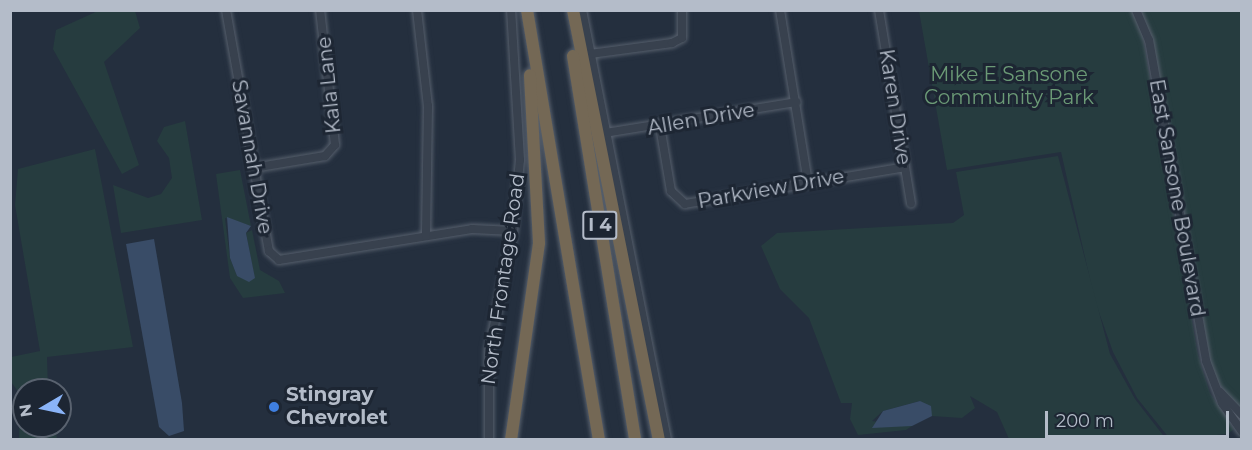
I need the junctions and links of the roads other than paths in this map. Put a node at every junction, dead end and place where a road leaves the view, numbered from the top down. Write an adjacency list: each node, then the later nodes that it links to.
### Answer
1 (226, 10): 19 (street, Savannah Drive)
2 (320, 10): 19 (street, Kala Lane)
3 (417, 10): 23 (street)
4 (511, 10): 22 (street, North Frontage Road)
5 (526, 10): 13 (highway, I 4)
6 (566, 10): 30 (highway, I 4)
7 (573, 10): 31 (highway)
8 (582, 10): 14 (street)
9 (682, 10): 14 (street)
10 (780, 10): 15 (street)
11 (879, 10): 18 (street, Karen Drive)
12 (1136, 10): 24 (street, East Sansone Boulevard)
13 (531, 38): 28 (highway); 29 (highway, I 4)
14 (590, 54): 17 (street)
15 (797, 102): 16 (street, Allen Drive); 20 (street)
16 (660, 126): 17 (street, Allen Drive); 20 (street, Parkview Drive)
17 (605, 133): 32 (street)
18 (905, 166): 20 (street, Parkview Drive); 21 (street, Karen Drive)
19 (253, 168): 23 (street, Savannah Drive)
20 (808, 183)
21 (911, 203)
22 (513, 231): 23 (street); 27 (street, North Frontage Road)
23 (426, 236)
24 (1216, 387): 25 (street, East Sansone Boulevard); 26 (street, East Sansone Boulevard)
25 (1242, 415)
26 (1242, 432)
27 (489, 440)
28 (513, 440)
29 (599, 440)
30 (635, 440)
31 (659, 440)
32 (668, 440)

